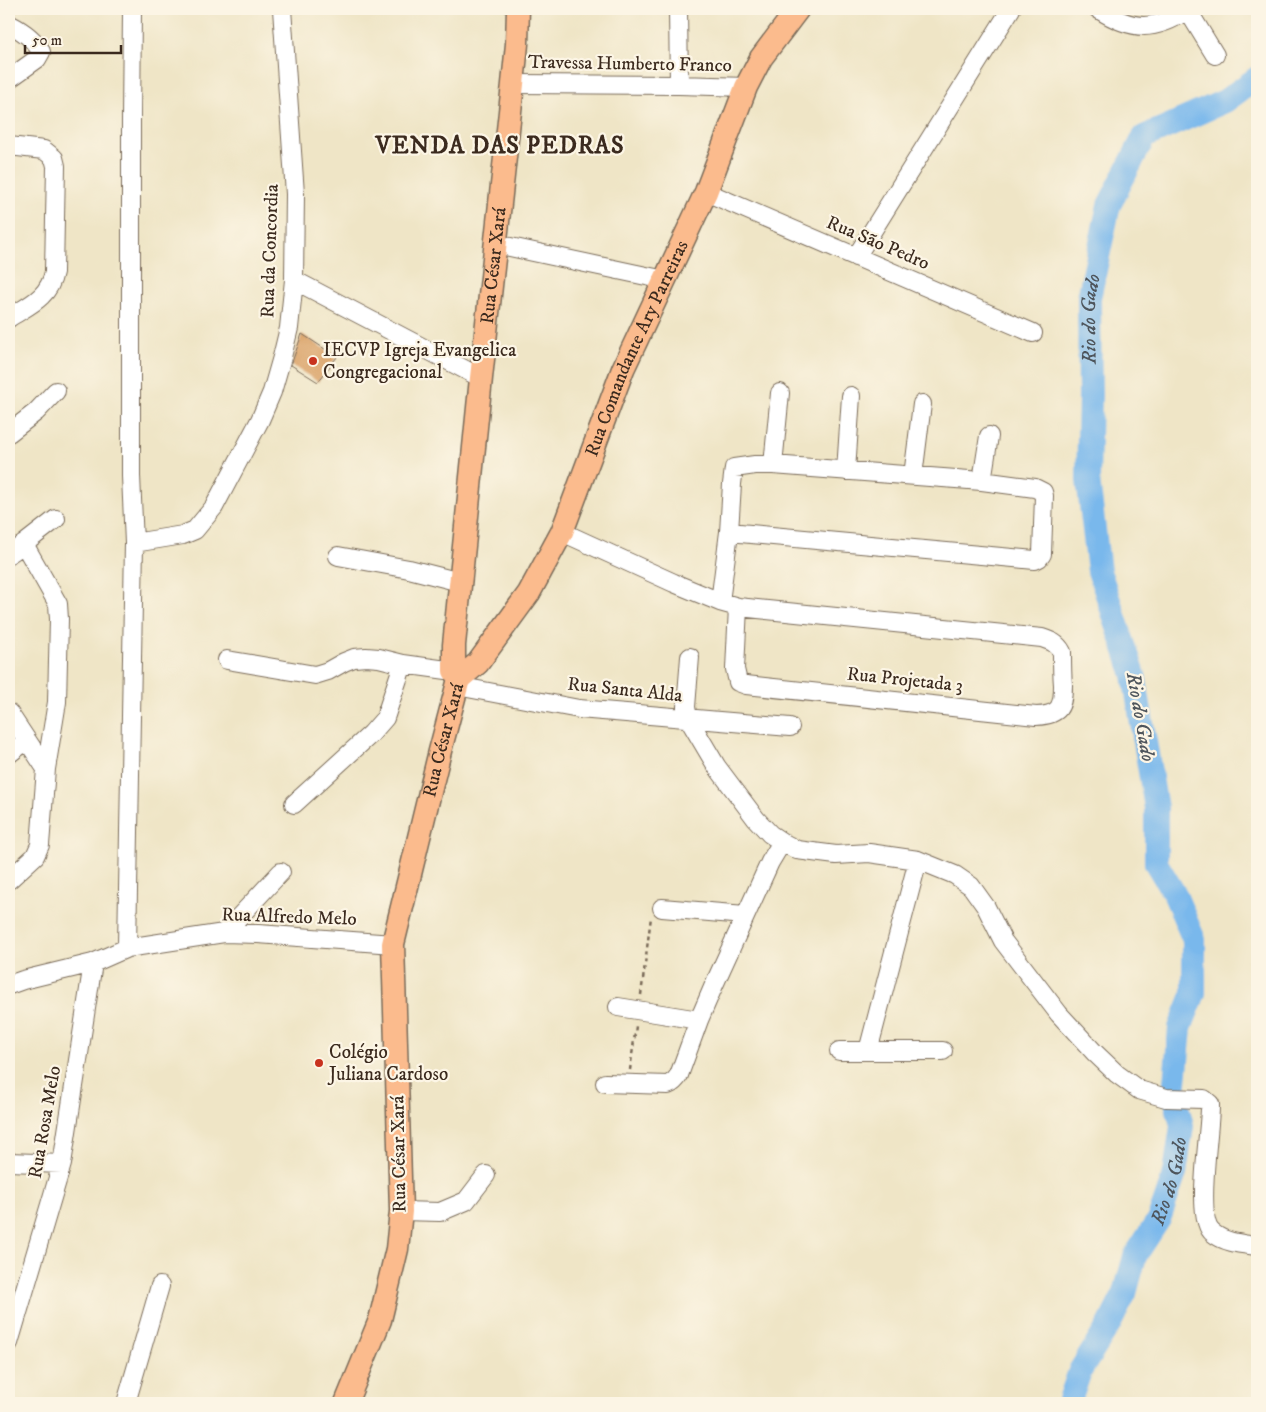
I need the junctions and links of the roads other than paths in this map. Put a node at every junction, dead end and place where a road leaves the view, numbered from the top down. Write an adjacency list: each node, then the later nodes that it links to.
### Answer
1 (132, 9): 37 (street)
2 (282, 9): 19 (street, Rua da Concordia)
3 (518, 9): 12 (main road, Rua César Xará)
4 (678, 9): 13 (street)
5 (798, 9): 14 (main road, Rua Comandante Ary Parreiras)
6 (1011, 9): 18 (street)
7 (1098, 9): 8 (street)
8 (1188, 9): 10 (street)
9 (9, 24): 11 (street)
10 (1215, 55)
11 (9, 79)
12 (513, 84): 13 (street, Travessa Humberto Franco); 17 (main road, Rua César Xará)
13 (679, 85): 14 (street, Travessa Humberto Franco)
14 (746, 87): 16 (main road, Rua Comandante Ary Parreiras)
15 (9, 146): 21 (street)
16 (706, 192): 18 (street, Rua São Pedro); 20 (main road, Rua Comandante Ary Parreiras)
17 (496, 244): 20 (street); 23 (main road, Rua César Xará)
18 (856, 257): 22 (street, Rua São Pedro)
19 (294, 280): 23 (street); 37 (street, Rua da Concordia)
20 (665, 280): 35 (main road, Rua Comandante Ary Parreiras)
21 (9, 318)
22 (1032, 333)
23 (481, 378): 41 (main road, Rua César Xará)
24 (56, 391): 28 (street)
25 (780, 393): 30 (street)
26 (851, 396): 31 (street)
27 (922, 404): 32 (street)
28 (9, 432)
29 (989, 436): 33 (street)
30 (773, 466): 31 (street); 36 (street)
31 (846, 471): 32 (street)
32 (913, 476): 33 (street)
33 (982, 481): 36 (street)
34 (56, 519): 38 (street)
35 (562, 532): 42 (street); 45 (main road, Rua Comandante Ary Parreiras)
36 (729, 532): 42 (street)
37 (134, 543): 65 (street)
38 (24, 544): 39 (street); 55 (street)
39 (9, 554)
40 (338, 556): 41 (street)
41 (460, 582): 44 (main road, Rua César Xará)
42 (720, 602): 43 (street)
43 (738, 607): 43 (street, Rua Projetada 3)
44 (454, 645): 45 (main road); 49 (main road, Rua César Xará)
45 (485, 654): 49 (main road, Rua Comandante Ary Parreiras)
46 (690, 657): 51 (street)
47 (227, 660): 48 (street, Rua Santa Alda)
48 (403, 664): 49 (street, Rua Santa Alda); 56 (street)
49 (457, 678): 51 (street, Rua Santa Alda); 64 (main road, Rua César Xará)
50 (9, 713): 53 (street)
51 (688, 718): 52 (street, Rua Santa Alda); 57 (street)
52 (790, 727)
53 (27, 740): 54 (street); 55 (street)
54 (9, 754)
55 (46, 769): 60 (street)
56 (294, 804)
57 (782, 842): 58 (street); 62 (street)
58 (918, 860): 71 (street); 78 (street)
59 (281, 872): 63 (street)
60 (9, 880)
61 (662, 908): 62 (street)
62 (745, 915): 69 (street)
63 (224, 933): 64 (street, Rua Alfredo Melo); 65 (street, Rua Alfredo Melo)
64 (393, 944): 77 (main road, Rua César Xará)
65 (127, 948): 66 (street, Rua Alfredo Melo)
66 (93, 963): 67 (street, Rua Alfredo Melo); 75 (street, Rua Rosa Melo)
67 (9, 985)
68 (618, 1007): 69 (street)
69 (699, 1020): 73 (street)
70 (839, 1051): 71 (street)
71 (868, 1051): 72 (street)
72 (943, 1051)
73 (605, 1083)
74 (9, 1162): 75 (street)
75 (62, 1164): 80 (street, Rua Rosa Melo)
76 (486, 1175): 77 (street)
77 (401, 1210): 82 (main road, Rua César Xará)
78 (1257, 1246)
79 (160, 1286): 81 (street)
80 (9, 1343)
81 (126, 1403)
82 (346, 1403)

